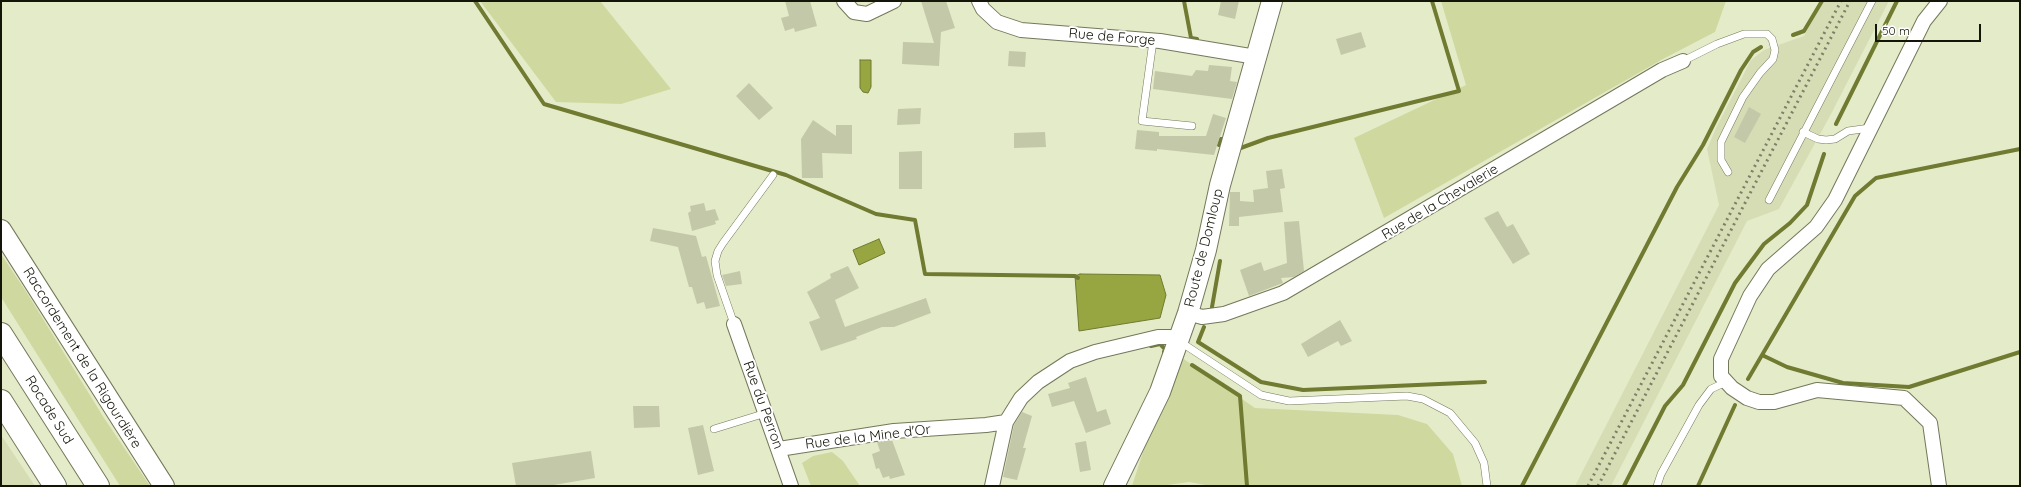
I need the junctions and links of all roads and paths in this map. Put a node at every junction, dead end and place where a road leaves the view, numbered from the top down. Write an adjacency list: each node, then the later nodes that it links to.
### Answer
1 (844, 1): 2 (street)
2 (894, 1)
3 (979, 1): 7 (street, Rue de Forge)
4 (1272, 1): 8 (street, Route de Domloup)
5 (1872, 1): 12 (lane)
6 (1940, 1): 11 (street)
7 (1152, 41): 8 (street, Rue de Forge); 10 (lane)
8 (1256, 57): 17 (street, Route de Domloup)
9 (1683, 61): 13 (lane); 17 (street, Rue de la Chevalerie)
10 (1192, 126)
11 (1870, 128): 12 (lane); 21 (street)
12 (1804, 132): 15 (lane)
13 (1728, 172)
14 (773, 175): 18 (lane)
15 (1768, 200)
16 (1, 230): 29 (street, Raccordement de la Rigourdière)
17 (1188, 313): 20 (street, Route de Domloup)
18 (734, 324): 23 (street, Rue du Perron)
19 (1, 334): 28 (highway, Rocade Sud)
20 (1179, 341): 24 (street); 32 (street, Route de Domloup); 33 (lane)
21 (1726, 382): 34 (lane); 35 (street)
22 (1, 400): 27 (highway)
23 (766, 413): 25 (lane); 26 (street, Rue du Perron)
24 (1006, 422): 26 (street, Rue de la Mine d'Or); 31 (street)
25 (714, 429)
26 (779, 449): 30 (street, Rue du Perron)
27 (55, 486)
28 (98, 486)
29 (164, 486)
30 (791, 486)
31 (992, 486)
32 (1114, 486)
33 (1487, 486)
34 (1657, 486)
35 (1940, 486)

